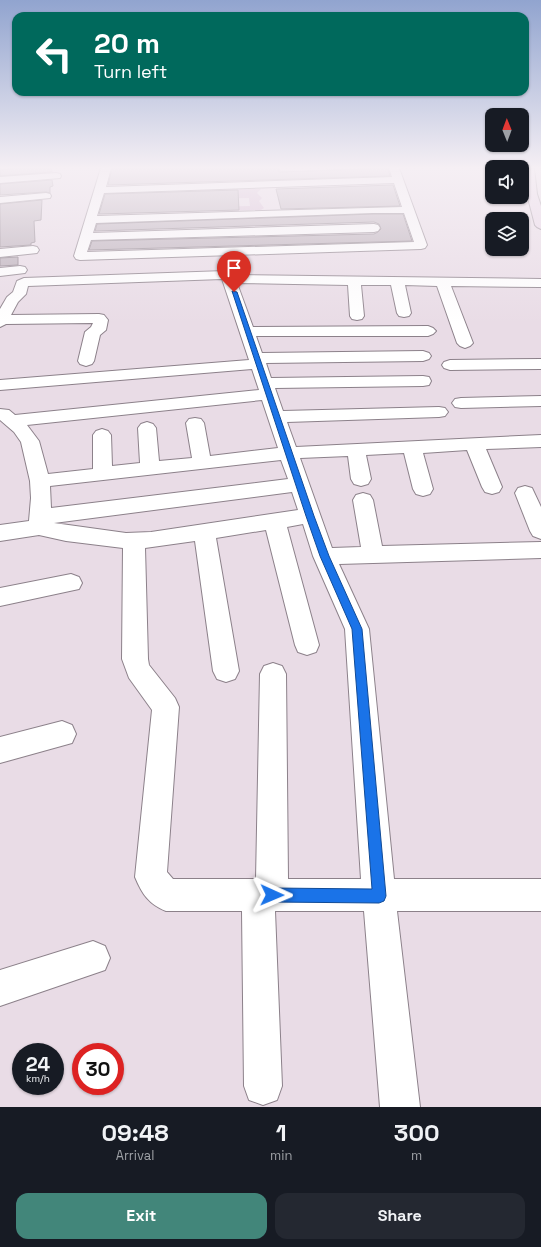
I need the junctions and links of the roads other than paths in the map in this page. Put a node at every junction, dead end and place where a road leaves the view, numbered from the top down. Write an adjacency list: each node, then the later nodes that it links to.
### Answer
1 (91, 220): 9 (street)
2 (183, 220): 8 (street)
3 (277, 220): 7 (street)
4 (371, 220): 6 (street)
5 (412, 220): 10 (street)
6 (374, 228): 7 (street); 10 (street)
7 (278, 231): 8 (street); 11 (street)
8 (182, 234): 9 (street); 13 (street)
9 (86, 237): 13 (street)
10 (380, 247): 11 (street)
11 (282, 249): 13 (street)
12 (33, 250): 14 (street)
13 (181, 252)
14 (0, 253)
15 (20, 270): 16 (street)
16 (0, 272)
17 (229, 279): 18 (street); 24 (street); 27 (street)
18 (354, 280): 19 (street); 23 (street)
19 (397, 280): 20 (street); 22 (street)
20 (442, 281): 21 (street); 29 (street)
21 (541, 283)
22 (404, 313)
23 (357, 316)
24 (1, 321): 26 (street)
25 (428, 331): 27 (street)
26 (93, 332): 28 (street); 31 (street)
27 (248, 332): 32 (street)
28 (46, 333)
29 (465, 343)
30 (423, 356): 32 (street)
31 (86, 361)
32 (258, 361): 36 (street); 37 (street)
33 (541, 364): 34 (street)
34 (450, 365)
35 (423, 381): 37 (street)
36 (0, 385)
37 (267, 389): 41 (street); 42 (street)
38 (541, 401): 39 (street)
39 (461, 403)
40 (439, 412): 42 (street)
41 (6, 416): 55 (street)
42 (277, 417): 50 (street)
43 (195, 423): 51 (street)
44 (147, 428): 52 (street)
45 (102, 435): 53 (street)
46 (540, 442): 47 (street)
47 (474, 444): 48 (street); 57 (street)
48 (412, 447): 49 (street); 58 (street)
49 (356, 450): 50 (street); 54 (street)
50 (289, 453): 51 (street); 56 (street)
51 (202, 463): 52 (street)
52 (150, 468): 53 (street)
53 (103, 474): 55 (street)
54 (361, 479)
55 (40, 481): 62 (street)
56 (299, 484): 61 (street); 62 (street)
57 (492, 487)
58 (423, 489)
59 (525, 493): 64 (street)
60 (363, 500): 69 (street)
61 (310, 516): 63 (street); 70 (street)
62 (39, 522): 66 (street); 67 (street)
63 (275, 522): 65 (street); 73 (street)
64 (541, 531)
65 (204, 532): 67 (street); 74 (street)
66 (0, 534)
67 (134, 541): 78 (street)
68 (541, 550): 69 (street)
69 (373, 555): 70 (street)
70 (324, 556): 80 (street)
71 (70, 583): 72 (street)
72 (0, 598)
73 (307, 645)
74 (226, 671)
75 (273, 674): 78 (street)
76 (62, 734): 77 (street)
77 (0, 750)
78 (265, 895): 80 (street); 83 (street)
79 (541, 895): 80 (street)
80 (379, 896): 84 (street)
81 (93, 958): 82 (street)
82 (0, 988)
83 (263, 1086)
84 (400, 1107)

